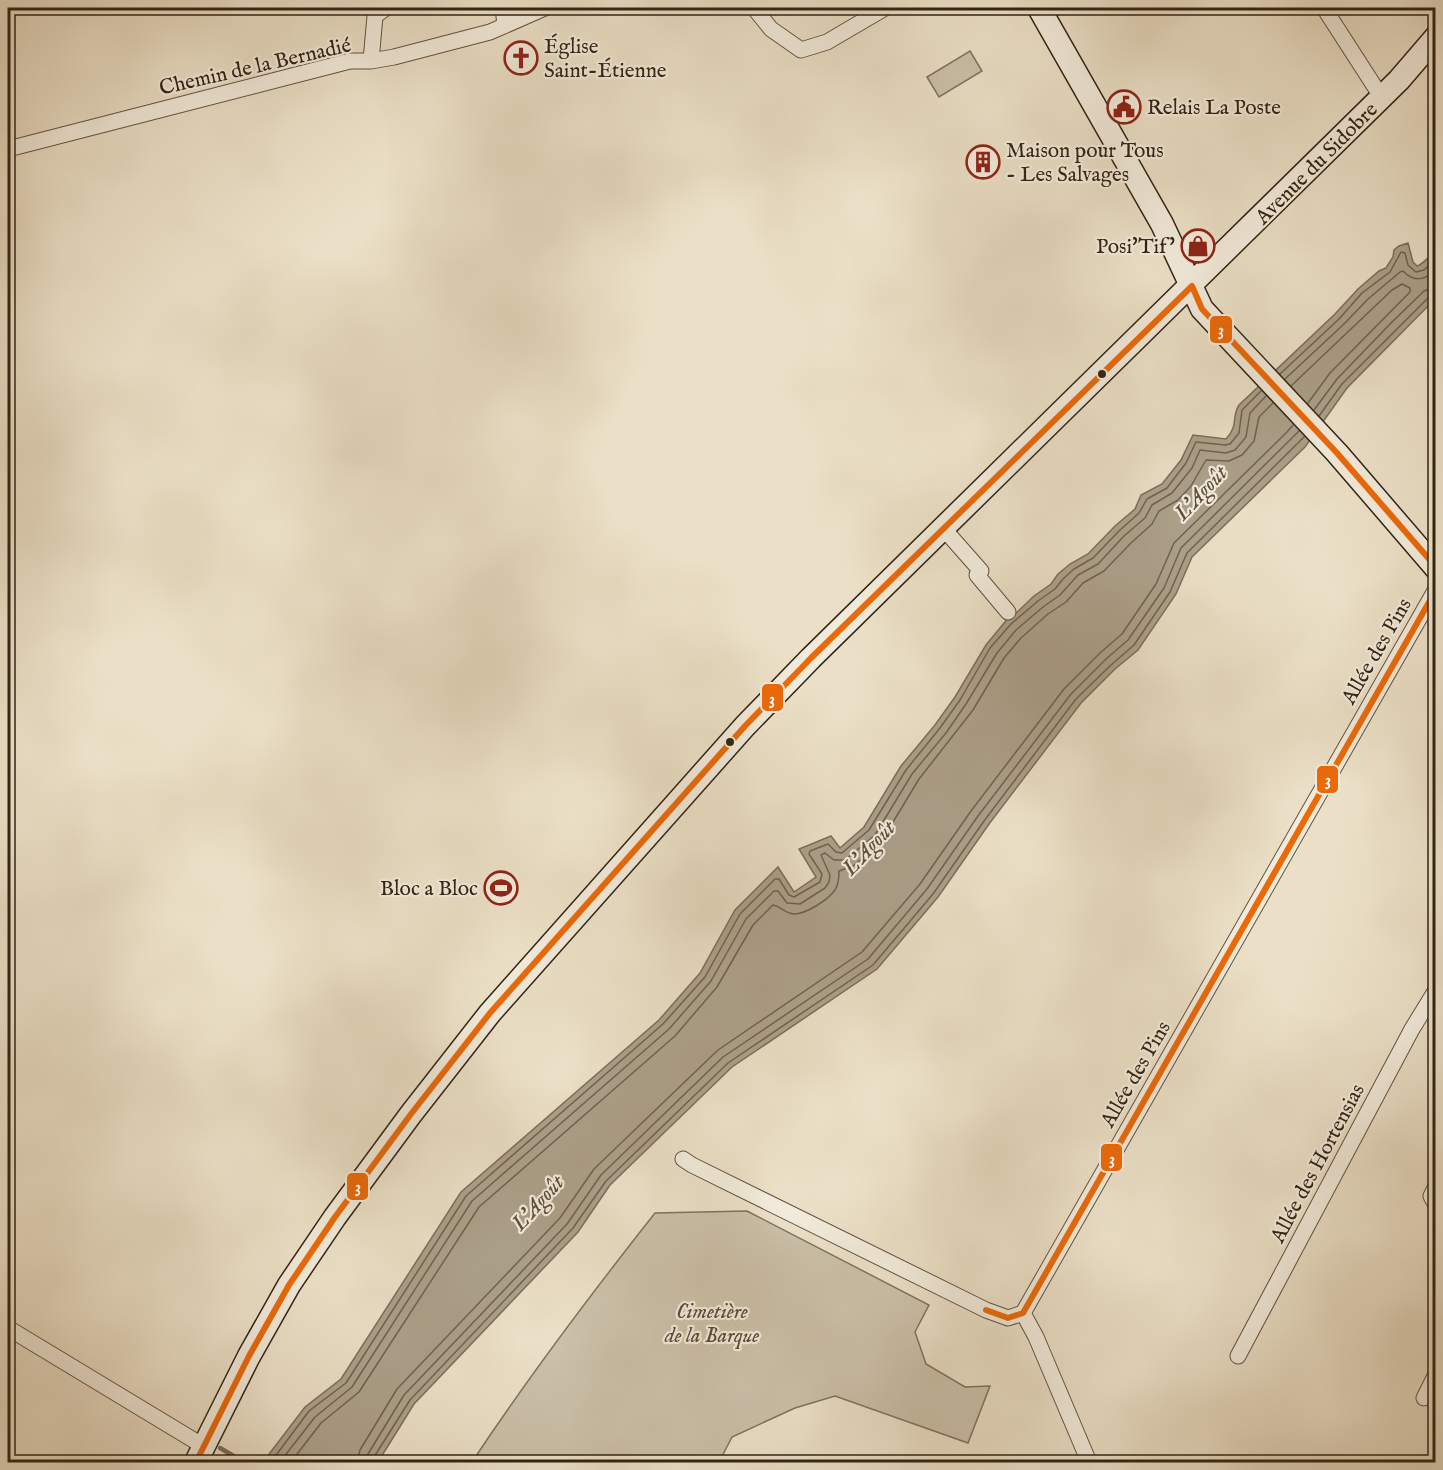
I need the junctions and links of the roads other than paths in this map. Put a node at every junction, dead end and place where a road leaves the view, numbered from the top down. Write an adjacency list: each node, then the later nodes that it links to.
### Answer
1 (386, 8): 10 (street)
2 (503, 8): 8 (street)
3 (545, 8): 8 (street, Chemin de la Bernadié)
4 (754, 8): 5 (street)
5 (885, 8)
6 (1040, 8): 13 (main road)
7 (1324, 8): 11 (street)
8 (505, 25): 10 (street, Chemin de la Bernadié)
9 (1436, 38): 11 (main road, Avenue du Sidobre)
10 (370, 61): 12 (street, Chemin de la Bernadié)
11 (1382, 98): 13 (main road, Avenue du Sidobre)
12 (8, 149)
13 (1192, 286): 14 (main road, Avenue du Sidobre); 15 (main road)
14 (943, 528): 17 (street); 27 (main road, Avenue du Sidobre)
15 (1436, 568)
16 (1436, 589): 22 (street, Allée des Pins)
17 (1008, 612)
18 (1436, 990): 24 (street, Allée des Hortensias)
19 (683, 1159): 22 (street)
20 (1436, 1186): 21 (street)
21 (1436, 1205)
22 (1023, 1313): 28 (street)
23 (8, 1328): 27 (street)
24 (1238, 1356)
25 (1436, 1374): 26 (street)
26 (1424, 1398)
27 (201, 1455)
28 (1089, 1462)

